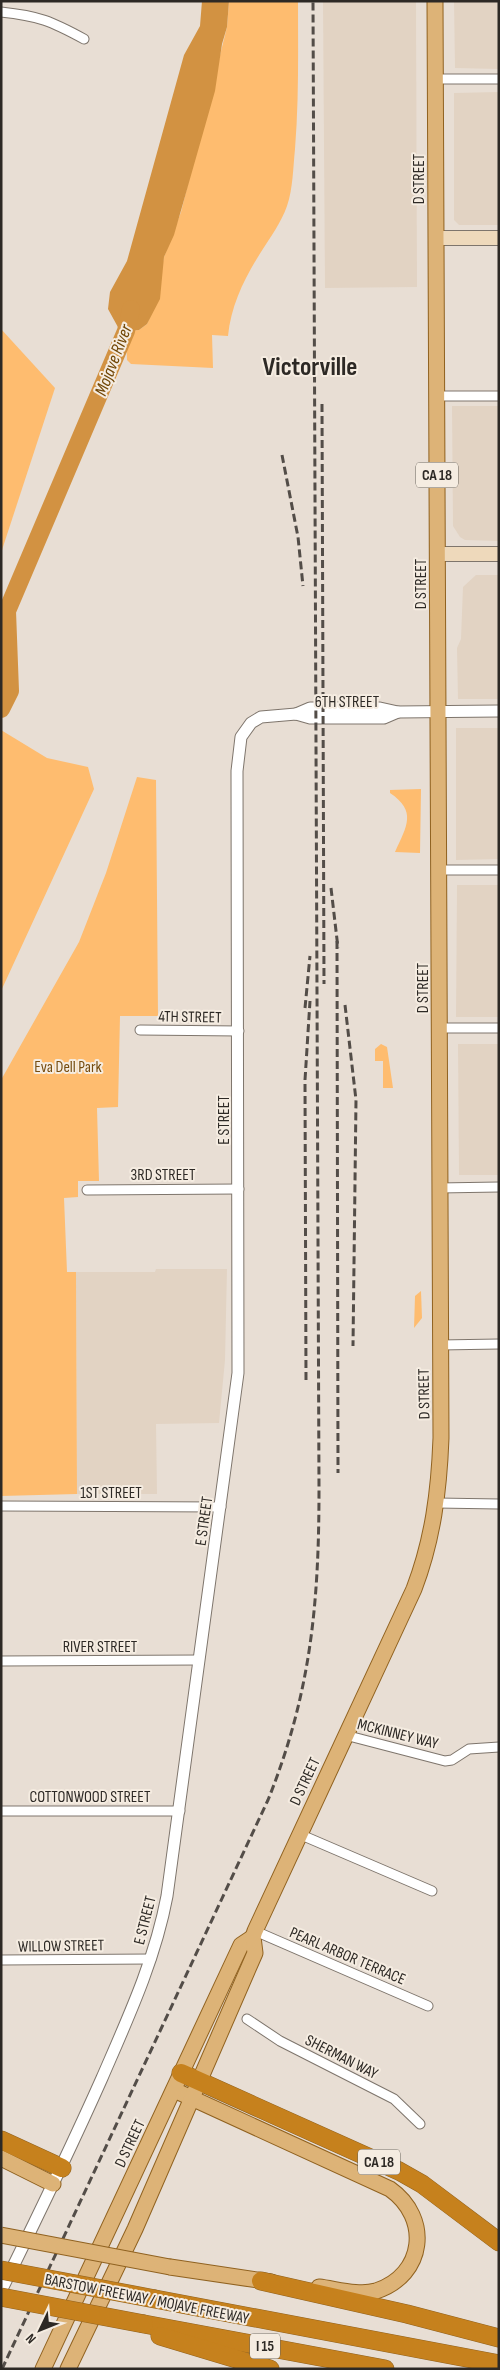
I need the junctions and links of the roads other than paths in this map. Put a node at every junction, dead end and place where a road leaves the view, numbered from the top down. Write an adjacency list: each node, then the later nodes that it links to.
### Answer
1 (435, 1): 4 (main road, D STREET / CA 18)
2 (1, 12): 3 (street)
3 (84, 39)
4 (435, 79): 5 (street); 6 (main road, D STREET / CA 18)
5 (499, 79)
6 (436, 238): 7 (main road); 8 (main road, D STREET / CA 18)
7 (499, 238)
8 (437, 396): 9 (street); 10 (main road, D STREET / CA 18)
9 (499, 396)
10 (437, 554): 11 (main road); 12 (main road, D STREET)
11 (499, 554)
12 (438, 712): 13 (street, 6TH STREET); 14 (street, 6TH STREET); 15 (main road, D STREET)
13 (499, 712)
14 (251, 723): 20 (street, E STREET)
15 (439, 870): 16 (street); 17 (main road, D STREET)
16 (499, 870)
17 (439, 1028): 18 (street); 21 (main road, D STREET)
18 (499, 1028)
19 (140, 1030): 20 (street, 4TH STREET)
20 (239, 1031): 23 (street, E STREET)
21 (439, 1188): 22 (street); 26 (main road, D STREET)
22 (499, 1188)
23 (240, 1189): 24 (street, 3RD STREET); 30 (street, E STREET)
24 (87, 1190)
25 (499, 1344): 26 (street)
26 (440, 1345): 27 (main road, D STREET)
27 (437, 1503): 28 (street); 33 (main road, D STREET)
28 (499, 1504)
29 (1, 1506): 30 (street, 1ST STREET)
30 (221, 1507): 31 (street, E STREET)
31 (199, 1660): 32 (street, RIVER STREET); 36 (street, E STREET)
32 (1, 1661)
33 (345, 1735): 34 (street, MCKINNEY WAY); 37 (main road, D STREET)
34 (499, 1747)
35 (1, 1811): 36 (street, COTTONWOOD STREET)
36 (180, 1811): 40 (street, E STREET)
37 (299, 1834): 38 (street); 39 (main road, D STREET)
38 (432, 1891)
39 (254, 1934): 42 (street, PEARL ARBOR TERRACE); 44 (main road, D STREET); 45 (main road, D STREET)
40 (151, 1959): 41 (street, WILLOW STREET); 51 (street, E STREET)
41 (1, 1960)
42 (428, 2006)
43 (247, 2019): 48 (street, SHERMAN WAY)
44 (181, 2074): 45 (highway); 46 (main road, D STREET)
45 (199, 2082): 47 (main road, D STREET); 54 (highway, CA 18)
46 (174, 2090): 47 (main road); 62 (main road, D STREET)
47 (192, 2098): 56 (main road); 63 (main road, D STREET)
48 (420, 2124)
49 (1, 2140): 51 (highway)
50 (1, 2158): 52 (main road)
51 (62, 2168): 52 (street, E STREET)
52 (53, 2184): 57 (street, E STREET)
53 (1, 2234): 56 (main road, bridge)
54 (499, 2242)
55 (1, 2270): 61 (highway, BARSTOW FREEWAY / MOJAVE FREEWAY / I 15, bridge)
56 (261, 2281): 60 (highway)
57 (1, 2291)
58 (1, 2297): 59 (highway, BARSTOW FREEWAY / MOJAVE FREEWAY / I 15, bridge)
59 (144, 2324): 64 (highway); 65 (highway, BARSTOW FREEWAY / MOJAVE FREEWAY / I 15)
60 (499, 2338)
61 (499, 2364)
62 (44, 2369)
63 (68, 2369)
64 (270, 2369)
65 (385, 2369)

